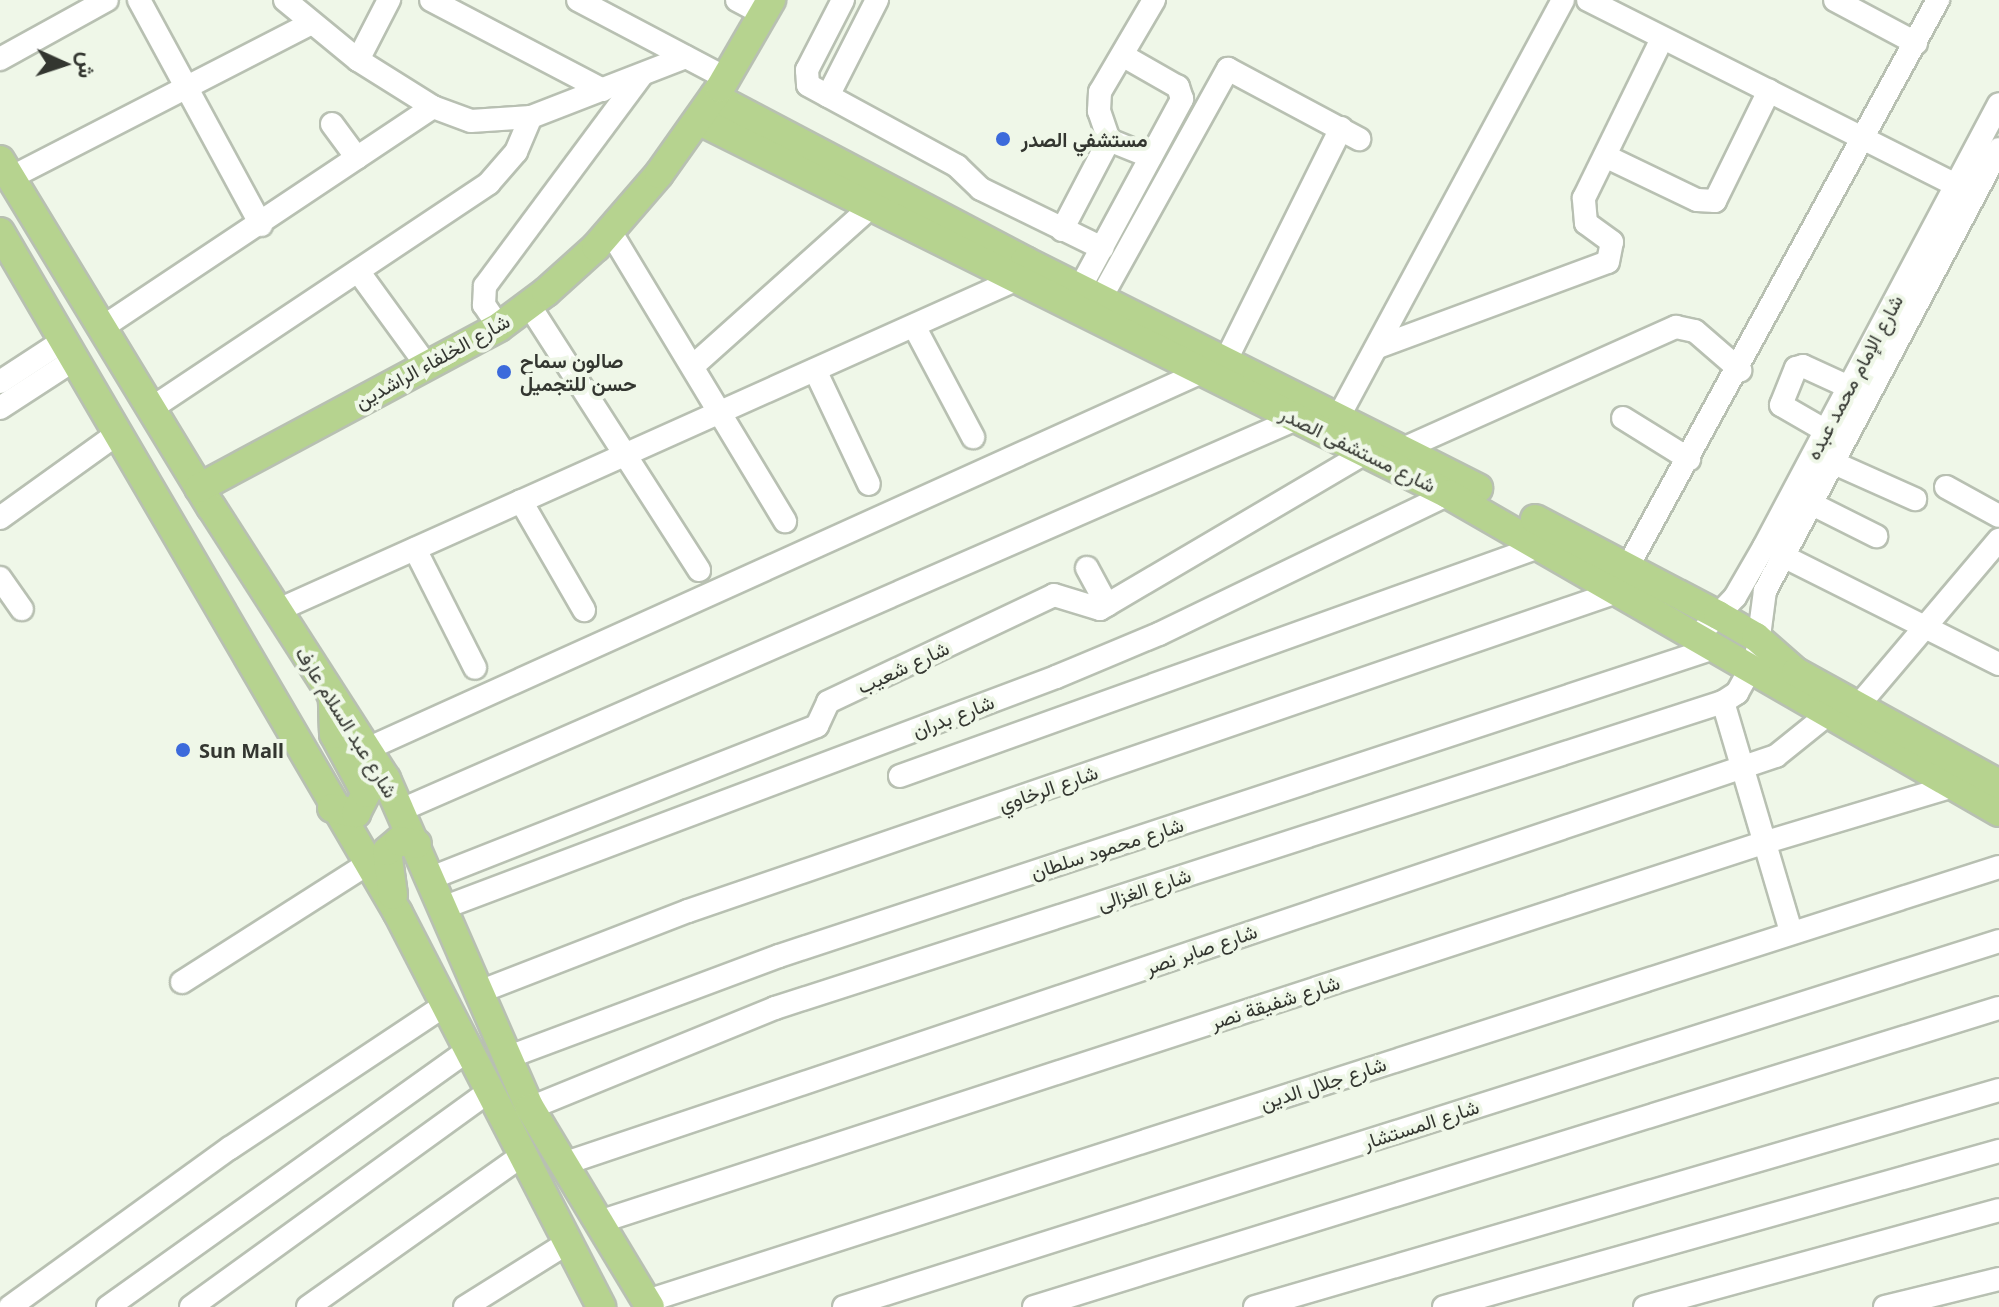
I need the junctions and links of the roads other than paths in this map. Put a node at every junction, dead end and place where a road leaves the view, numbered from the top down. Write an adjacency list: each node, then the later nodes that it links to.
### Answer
1 (107, 0): 21 (street)
2 (139, 0): 25 (street)
3 (285, 0): 16 (street)
4 (389, 0): 22 (street)
5 (431, 0): 26 (street)
6 (578, 0): 20 (street)
7 (737, 0): 15 (street)
8 (843, 0): 28 (street)
9 (877, 0): 28 (street)
10 (1154, 0): 19 (street)
11 (1563, 0): 55 (street)
12 (1588, 0): 17 (street)
13 (1835, 0): 18 (street)
14 (1938, 0): 18 (street)
15 (767, 7): 24 (main road, شارع الخلفاء الراشدين)
16 (310, 24): 22 (street); 25 (street)
17 (1662, 39): 27 (street); 37 (street)
18 (1916, 43): 34 (street)
19 (1122, 55): 35 (street); 38 (street)
20 (686, 57): 23 (street); 24 (street)
21 (0, 59)
22 (358, 60): 30 (street)
23 (641, 76): 26 (street); 53 (street)
24 (720, 87): 32 (main road, شارع الخلفاء الراشدين); 50 (main road, شارع مستشفى الصدر)
25 (183, 89): 40 (street); 43 (street)
26 (603, 90): 31 (street)
27 (1769, 91): 34 (street); 37 (street)
28 (828, 96): 44 (street)
29 (1999, 104): 41 (street, شارع الإمام محمد عبده)
30 (433, 107): 31 (street); 39 (street)
31 (531, 117): 48 (street)
32 (698, 120): 42 (main road, شارع مستشفى الصدر); 45 (main road, شارع الخلفاء الراشدين)
33 (332, 124): 39 (street)
34 (1865, 139): 41 (street); 61 (street)
35 (1109, 140): 38 (street); 44 (street)
36 (1999, 149): 77 (street, شارع الإمام محمد عبده)
37 (1605, 156): 55 (street)
38 (1151, 157): 47 (street)
39 (357, 158): 43 (street)
40 (5, 169): 54 (main road, شارع عبد السلام عارف)
41 (1956, 185): 63 (street, شارع الإمام محمد عبده)
42 (870, 208): 49 (main road, شارع مستشفى الصدر); 58 (street)
43 (261, 225): 54 (street)
44 (1062, 230): 47 (street)
45 (610, 231): 51 (main road, شارع الخلفاء الراشدين); 58 (street)
46 (0, 232): 56 (main road)
47 (1102, 248): 50 (street)
48 (358, 271): 57 (street); 65 (street)
49 (1015, 280): 52 (street); 59 (main road, شارع مستشفى الصدر)
50 (1090, 293): 59 (main road, شارع مستشفى الصدر); 59 (street)
51 (529, 305): 53 (main road, شارع الخلفاء الراشدين); 75 (street)
52 (914, 326): 60 (street); 72 (street)
53 (499, 327): 57 (main road, شارع الخلفاء الراشدين)
54 (100, 329): 65 (main road, شارع عبد السلام عارف)
55 (1378, 347): 67 (street)
56 (69, 351): 62 (street); 64 (street); 71 (main road)
57 (427, 366): 80 (main road, شارع الخلفاء الراشدين)
58 (693, 366): 66 (street)
59 (1214, 366): 67 (main road, شارع مستشفى الصدر); 69 (main road, شارع مستشفى الصدر); 113 (street)
60 (815, 370): 66 (street); 78 (street)
61 (1740, 370): 73 (street); 76 (street)
62 (0, 382)
63 (1849, 387): 70 (street, شارع الإمام محمد عبده); 70 (street)
64 (0, 408)
65 (152, 408): 80 (main road, شارع عبد السلام عارف)
66 (720, 412): 75 (street); 87 (street)
67 (1339, 416): 73 (main road, شارع مستشفى الصدر)
68 (1623, 418): 76 (street)
69 (1296, 419): 74 (main road, شارع مستشفى الصدر); 119 (street)
70 (1826, 431): 97 (street, شارع الإمام محمد عبده)
71 (117, 434): 86 (street); 118 (main road)
72 (973, 437)
73 (1405, 448): 96 (main road, شارع مستشفى الصدر)
74 (1365, 453): 81 (main road, شارع مستشفى الصدر); 98 (street)
75 (625, 455): 83 (street); 94 (street)
76 (1689, 459): 96 (street)
77 (1834, 463): 82 (street); 84 (street, شارع الإمام محمد عبده)
78 (869, 484)
79 (1946, 487): 85 (street)
80 (199, 488): 102 (main road, شارع عبد السلام عارف)
81 (1448, 494): 90 (main road, شارع مستشفى الصدر); 126 (street, شارع بدران)
82 (1915, 499)
83 (521, 501): 91 (street); 101 (street)
84 (1812, 504): 88 (street); 92 (street, شارع الإمام محمد عبده)
85 (1999, 516)
86 (0, 518)
87 (785, 521)
88 (1876, 536)
89 (1999, 540): 103 (street)
90 (1544, 545): 96 (main road, شارع مستشفى الصدر); 115 (street)
91 (415, 549): 102 (street); 107 (street)
92 (1785, 557): 97 (street, شارع الإمام محمد عبده); 103 (street)
93 (1087, 568): 98 (street)
94 (699, 570)
95 (0, 578): 99 (street)
96 (1624, 580): 100 (main road, شارع مستشفى الصدر); 105 (main road, شارع مستشفى الصدر); 131 (street, شارع الرخاوي)
97 (1755, 586): 100 (street, شارع الإمام محمد عبده); 104 (street, شارع الإمام محمد عبده)
98 (1107, 605): 125 (street, شارع شعيب)
99 (22, 609)
100 (1706, 609): 104 (main road, شارع مستشفى الصدر); 105 (main road)
101 (584, 610)
102 (276, 611): 109 (main road, شارع عبد السلام عارف)
103 (1925, 627): 106 (street); 111 (street)
104 (1756, 637): 108 (main road, شارع مستشفى الصدر)
105 (1694, 639): 108 (main road, شارع مستشفى الصدر); 135 (street, شارع محمود سلطان)
106 (1999, 664)
107 (475, 668)
108 (1770, 673): 110 (street, شارع الغزالى); 111 (main road, شارع مستشفى الصدر); 112 (main road, شارع مستشفى الصدر)
109 (333, 698): 113 (main road, شارع عبد السلام عارف); 118 (main road)
110 (1723, 702): 114 (street); 138 (street, شارع الغزالى)
111 (1858, 706): 116 (main road, شارع مستشفى الصدر)
112 (1827, 715): 114 (street, شارع صابر نصر); 117 (main road, شارع مستشفى الصدر)
113 (367, 749): 119 (main road, شارع عبد السلام عارف)
114 (1740, 768): 121 (street); 141 (street, شارع صابر نصر)
115 (900, 776)
116 (1999, 784)
117 (1953, 786): 120 (main road, شارع مستشفى الصدر); 121 (street, شارع شفيقة نصر)
118 (332, 808): 123 (main road)
119 (401, 810): 122 (main road, شارع عبد السلام عارف)
120 (1999, 812)
121 (1763, 843): 128 (street); 143 (street, شارع شفيقة نصر)
122 (417, 844): 125 (main road, شارع عبد السلام عارف); 127 (main road)
123 (367, 864): 127 (main road); 130 (street)
124 (1999, 867): 128 (street, شارع جلال الدين)
125 (431, 878): 126 (main road, شارع عبد السلام عارف)
126 (445, 907): 131 (main road, شارع عبد السلام عارف)
127 (398, 913): 132 (main road)
128 (1791, 932): 146 (street, شارع جلال الدين)
129 (1999, 941): 153 (street, شارع المستشار)
130 (182, 982)
131 (479, 992): 135 (main road, شارع عبد السلام عارف)
132 (444, 1006): 134 (main road); 147 (street)
133 (1999, 1008): 154 (street)
134 (467, 1051): 137 (main road); 148 (street)
135 (506, 1058): 138 (main road, شارع عبد السلام عارف)
136 (1999, 1090): 155 (street)
137 (488, 1092): 140 (main road); 149 (street)
138 (530, 1108): 141 (main road, شارع عبد السلام عارف)
139 (1999, 1151): 156 (street)
140 (521, 1156): 144 (main road); 150 (street)
141 (563, 1164): 143 (main road, شارع عبد السلام عارف)
142 (1999, 1210): 157 (street)
143 (599, 1222): 146 (main road, شارع عبد السلام عارف)
144 (566, 1244): 151 (street); 152 (main road)
145 (1999, 1279): 158 (street)
146 (649, 1304)
147 (10, 1307)
148 (108, 1307)
149 (191, 1307)
150 (308, 1307)
151 (465, 1307)
152 (601, 1307)
153 (844, 1307)
154 (1034, 1307)
155 (1255, 1307)
156 (1444, 1307)
157 (1645, 1307)
158 (1885, 1307)

